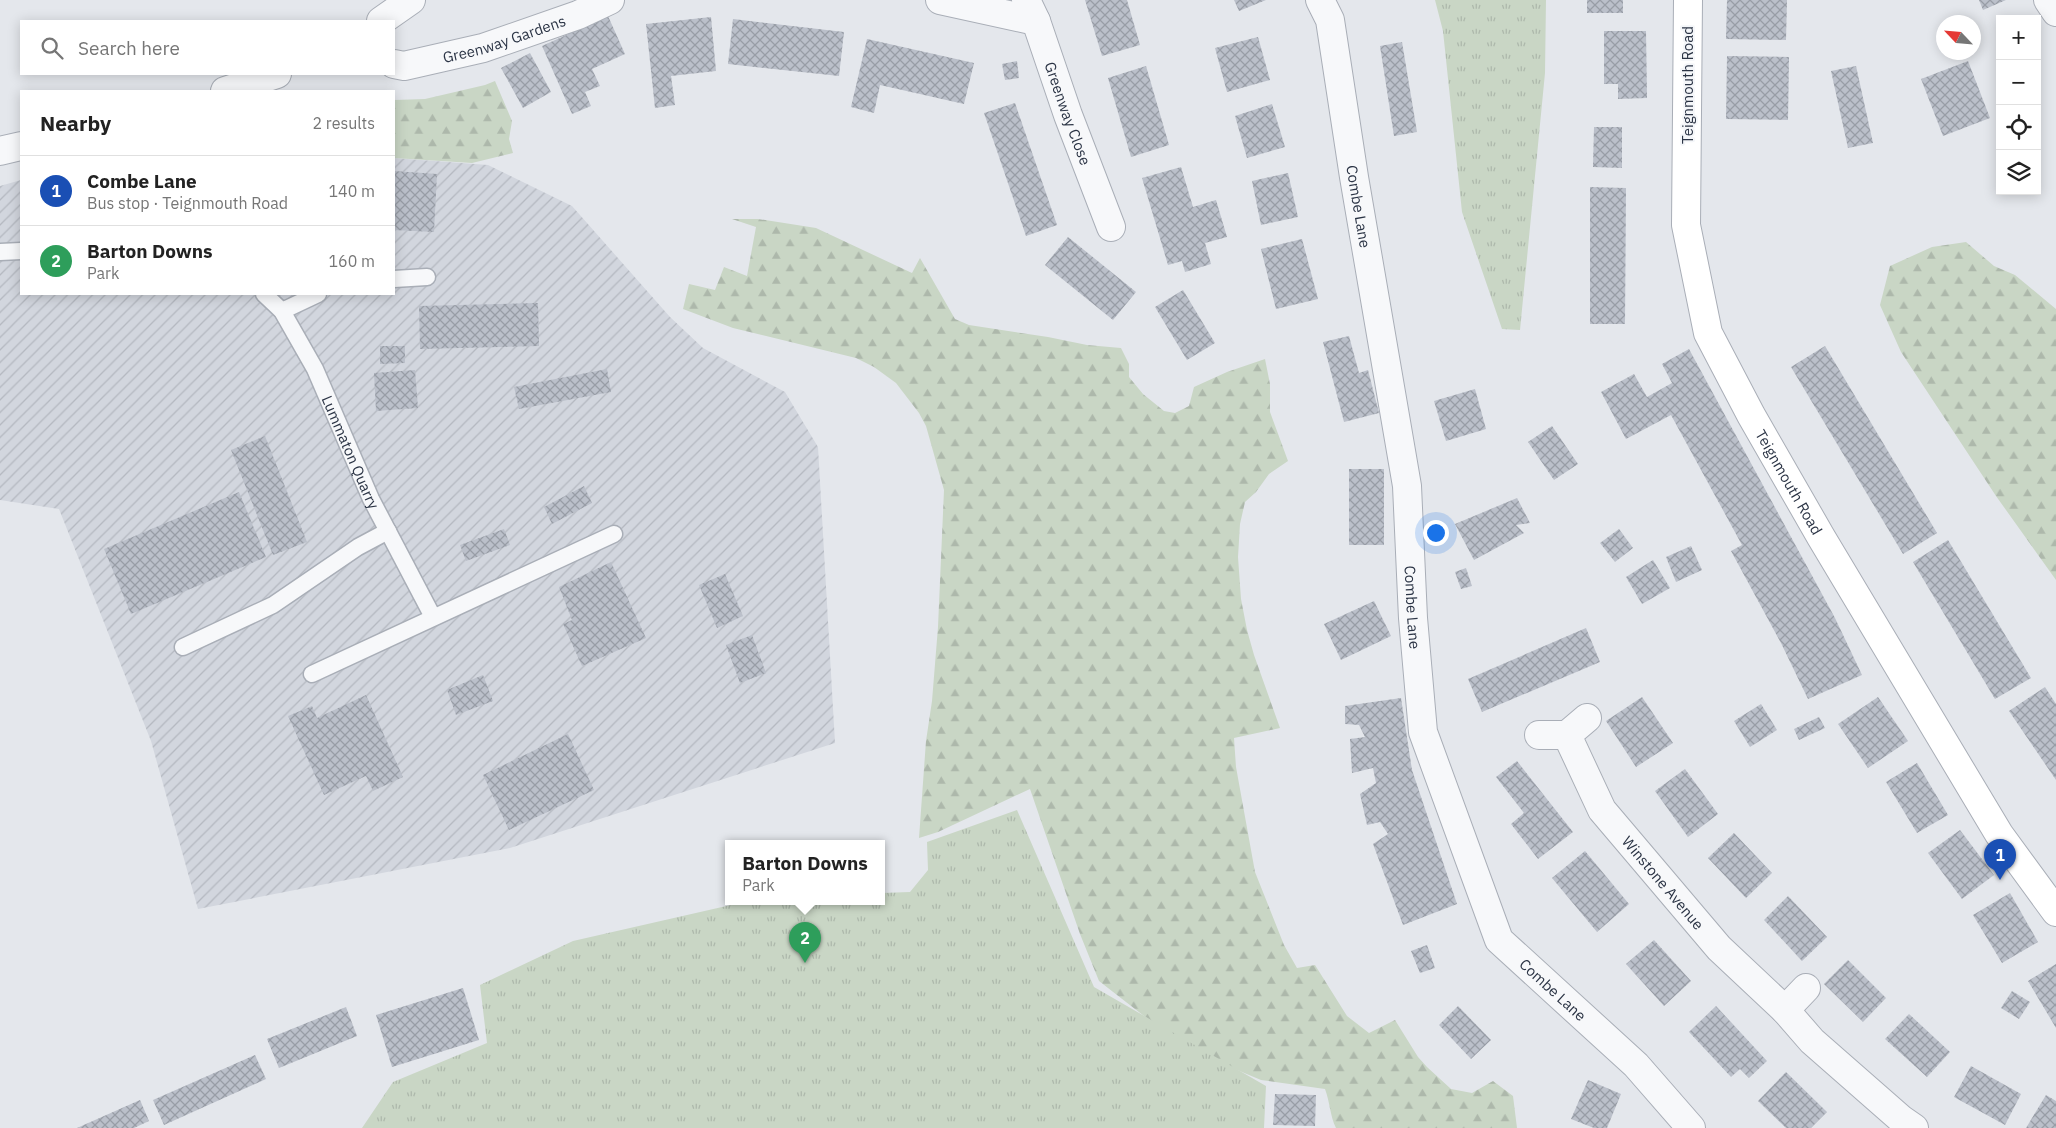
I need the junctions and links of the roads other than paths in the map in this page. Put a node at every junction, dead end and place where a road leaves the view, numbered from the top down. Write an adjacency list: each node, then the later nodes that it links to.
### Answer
1 (411, 0): 9 (street)
2 (610, 0): 10 (street, Greenway Gardens)
3 (940, 0): 7 (street)
4 (1320, 0): 32 (street, Combe Lane)
5 (1688, 0): 29 (main road, Teignmouth Road)
6 (2048, 0): 8 (street)
7 (1031, 10): 15 (street, Greenway Close)
8 (2056, 12)
9 (382, 20)
10 (395, 64)
11 (273, 75): 12 (street)
12 (228, 90)
13 (20, 146): 14 (street)
14 (0, 151)
15 (1112, 227)
16 (20, 251): 17 (lane)
17 (0, 252)
18 (427, 277): 19 (lane)
19 (395, 279)
20 (265, 295): 22 (lane, Lummaton Quarry)
21 (316, 295): 22 (lane)
22 (282, 311): 23 (lane, Lummaton Quarry)
23 (388, 531): 25 (lane, Lummaton Quarry); 26 (lane)
24 (614, 534): 25 (lane)
25 (433, 617): 27 (lane)
26 (183, 647)
27 (312, 674)
28 (1539, 735): 31 (street, Winstone Avenue)
29 (2056, 912)
30 (1806, 988): 31 (street)
31 (1785, 1010): 33 (street, Winstone Avenue)
32 (1691, 1128)
33 (1914, 1128)

